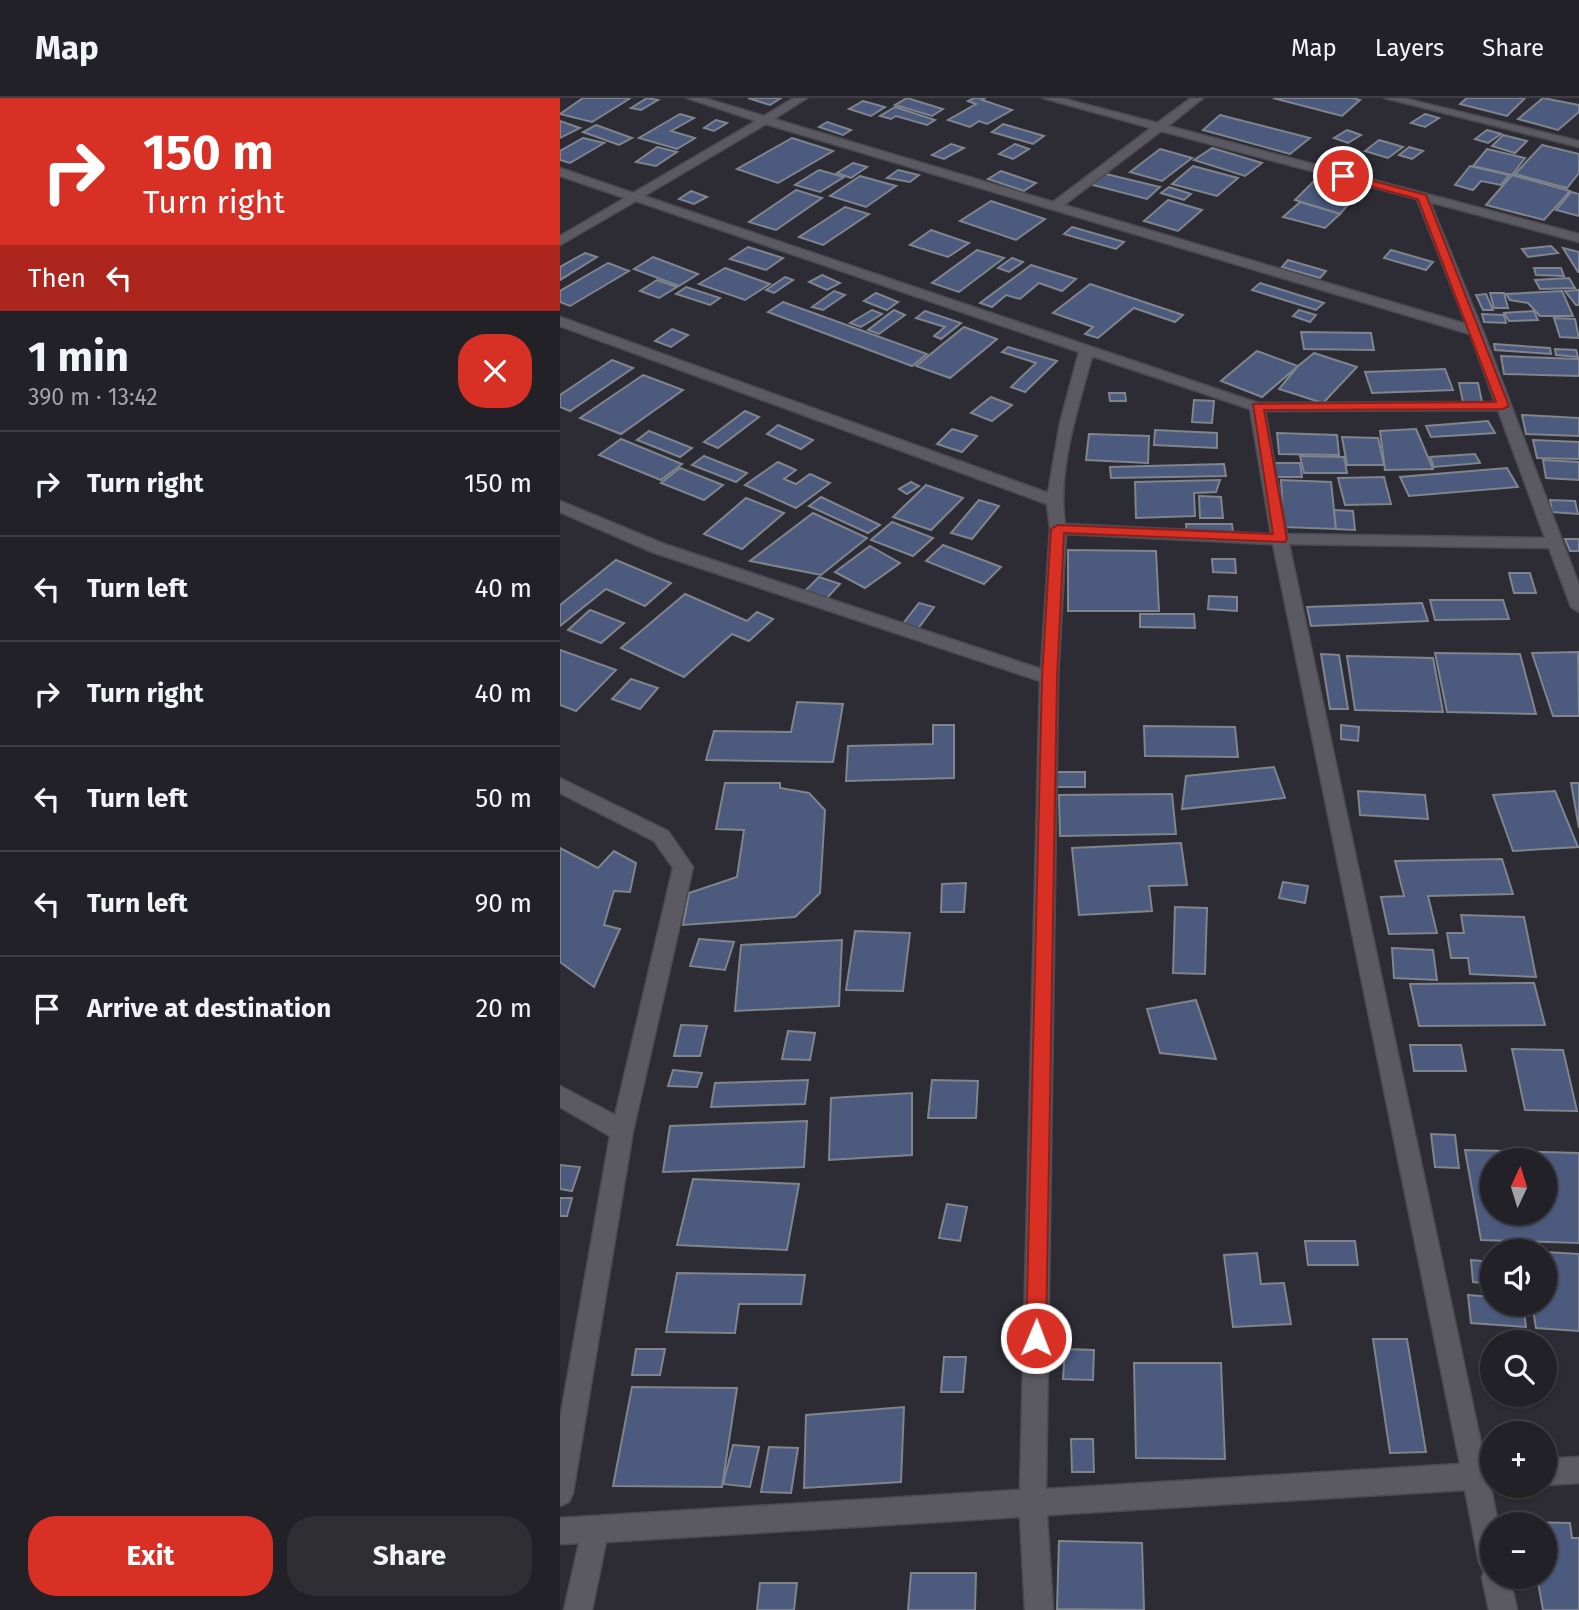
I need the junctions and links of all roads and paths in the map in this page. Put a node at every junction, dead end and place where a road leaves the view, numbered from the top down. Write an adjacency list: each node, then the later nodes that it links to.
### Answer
1 (692, 98): 8 (street)
2 (802, 98): 8 (street)
3 (1048, 98): 9 (street)
4 (1198, 98): 9 (street)
5 (1390, 98): 7 (street)
6 (1433, 98): 7 (street)
7 (1423, 106): 10 (street)
8 (765, 120): 12 (street); 14 (street)
9 (1158, 128): 13 (street); 14 (street)
10 (1579, 144)
11 (560, 172): 12 (street)
12 (634, 197): 16 (street); 19 (street)
13 (1422, 197): 15 (street); 18 (street)
14 (1054, 207): 18 (street)
15 (1579, 238)
16 (560, 241)
17 (560, 321): 22 (street)
18 (1476, 331): 20 (street)
19 (1086, 351): 21 (street); 22 (street)
20 (1503, 406): 21 (street); 26 (street)
21 (1257, 407): 25 (street)
22 (1054, 502): 24 (street)
23 (560, 506): 28 (street)
24 (1058, 529): 25 (street); 28 (street)
25 (1280, 539): 26 (street); 32 (street)
26 (1555, 543): 27 (street)
27 (1579, 607)
28 (1049, 678): 37 (street)
29 (560, 785): 31 (street)
30 (560, 1096): 31 (street)
31 (622, 1131): 36 (street)
32 (1480, 1461)
33 (1579, 1469): 34 (street)
34 (1557, 1471)
35 (1480, 1475): 37 (street)
36 (560, 1493)
37 (1033, 1503): 38 (street); 42 (street)
38 (595, 1529): 39 (street); 41 (street)
39 (560, 1531)
40 (1499, 1589): 43 (street)
41 (578, 1610)
42 (1039, 1610)
43 (1503, 1610)

